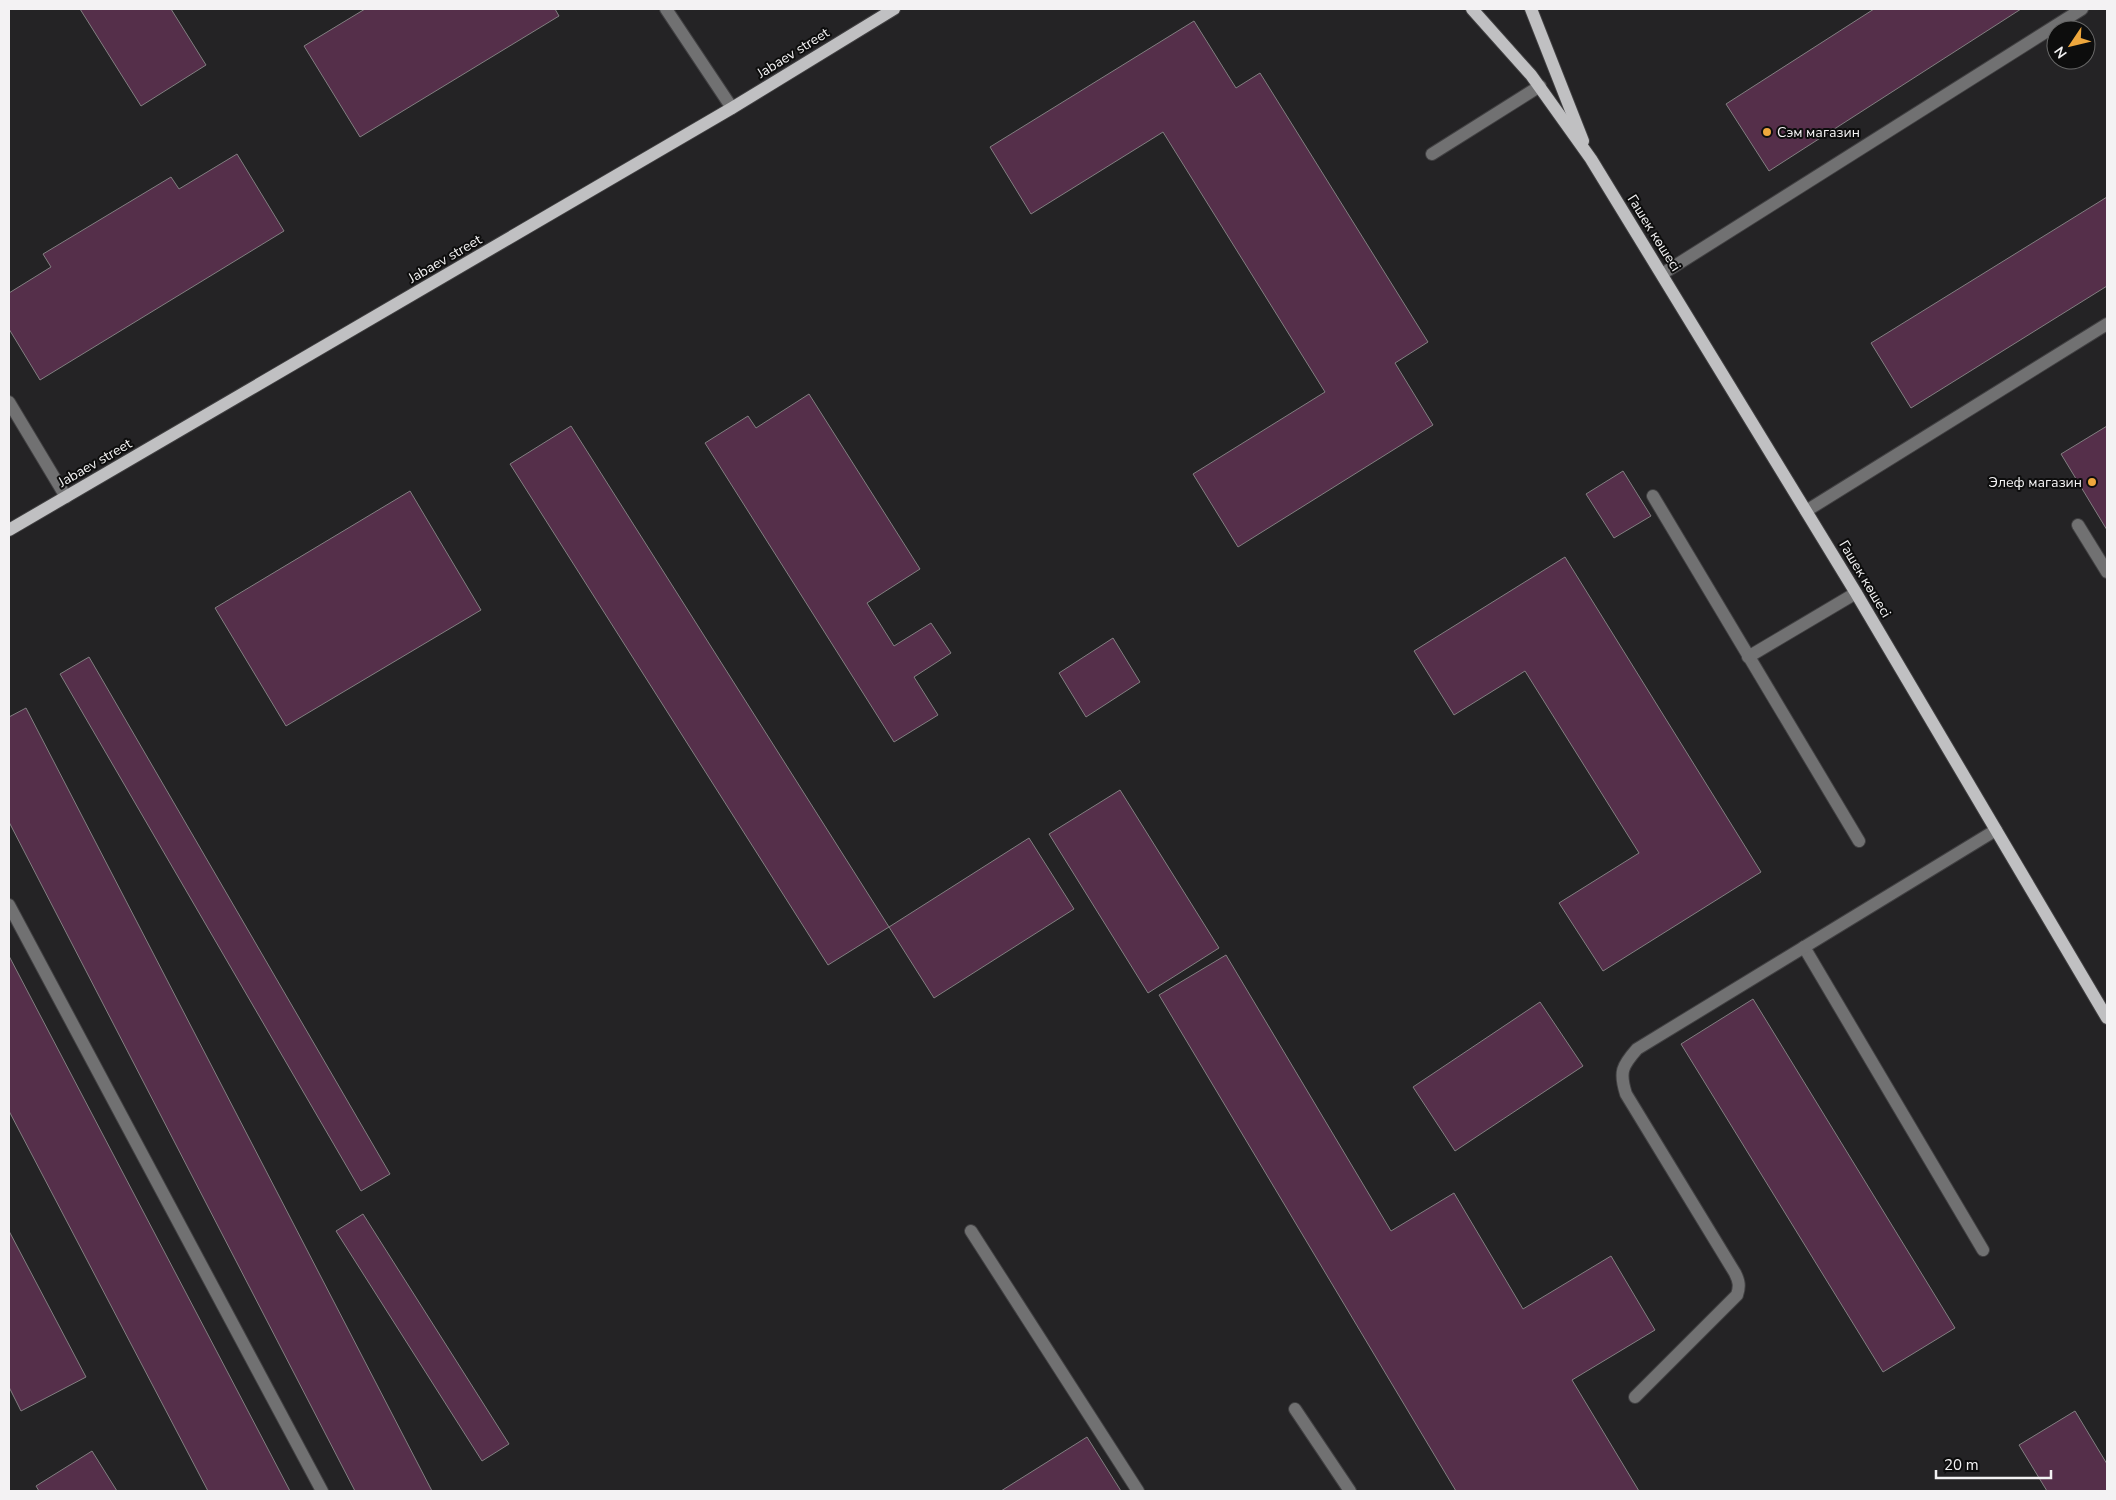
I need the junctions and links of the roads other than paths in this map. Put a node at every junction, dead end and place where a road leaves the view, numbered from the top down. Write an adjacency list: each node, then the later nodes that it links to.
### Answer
1 (666, 9): 7 (lane)
2 (894, 9): 7 (main road, Jabaev street)
3 (1472, 9): 6 (main road, Гашек көшесі)
4 (1531, 9): 9 (main road, Гашек көшесі)
5 (2082, 9): 10 (lane)
6 (1540, 86): 8 (lane); 9 (main road, Гашек көшесі)
7 (732, 108): 14 (main road, Jabaev street)
8 (1432, 154)
9 (1591, 159): 10 (main road, Гашек көшесі)
10 (1662, 274): 15 (main road, Гашек көшесі)
11 (2107, 324): 15 (lane)
12 (9, 402): 14 (lane)
13 (1653, 496): 20 (lane)
14 (66, 497): 17 (main road, Jabaev street)
15 (1806, 511): 19 (main road, Гашек көшесі)
16 (2078, 525): 18 (lane)
17 (9, 530)
18 (2107, 572)
19 (1856, 592): 20 (lane); 21 (main road, Гашек көшесі)
20 (1748, 657): 22 (lane)
21 (1996, 830): 24 (lane); 25 (main road, Гашек көшесі)
22 (1859, 841)
23 (9, 906): 30 (lane)
24 (1804, 947): 27 (lane); 28 (lane)
25 (2107, 1018)
26 (971, 1231): 31 (lane)
27 (1983, 1250)
28 (1635, 1397)
29 (1295, 1409): 32 (lane)
30 (322, 1491)
31 (1138, 1491)
32 (1350, 1491)

